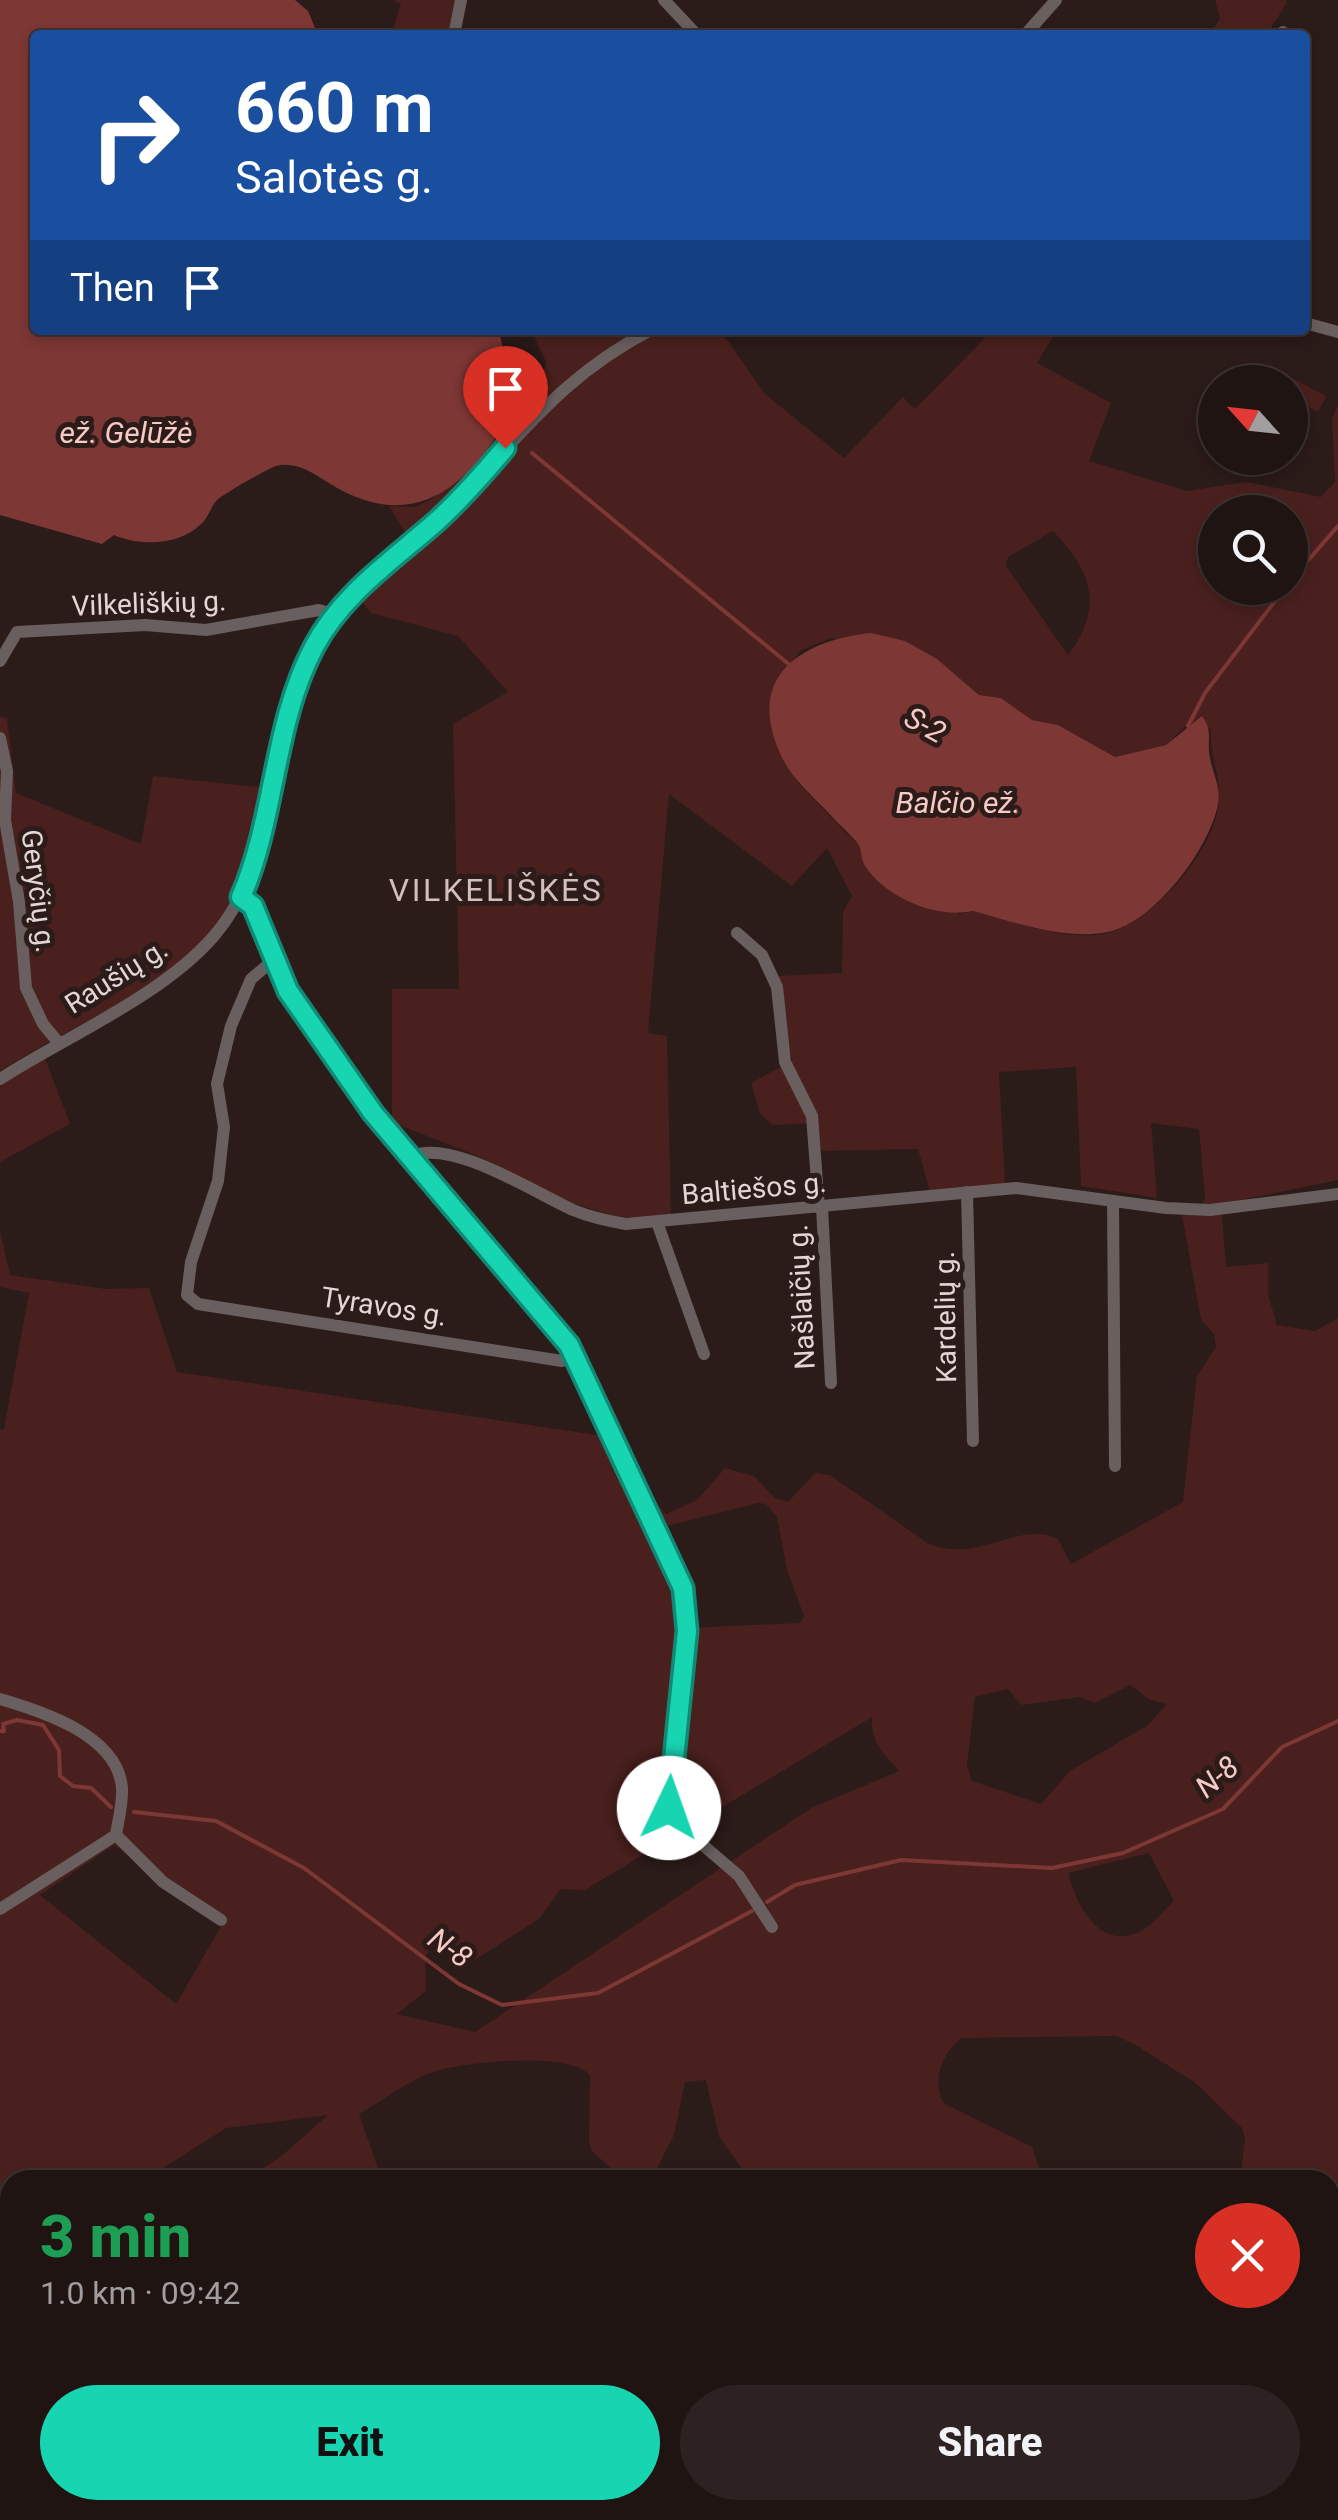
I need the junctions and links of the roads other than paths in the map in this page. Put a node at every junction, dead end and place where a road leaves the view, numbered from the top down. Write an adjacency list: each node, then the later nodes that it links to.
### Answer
1 (461, 0): 4 (street)
2 (664, 0): 5 (street)
3 (1056, 0): 6 (street)
4 (455, 30)
5 (691, 30)
6 (1029, 30)
7 (1310, 324): 8 (street)
8 (1338, 332)
9 (628, 335): 10 (street, Raušių g.)
10 (334, 614): 11 (street, Vilkeliškių g.); 13 (street, Raušių g.)
11 (0, 661)
12 (0, 738): 16 (street, Geryčių g.)
13 (241, 897): 15 (street); 16 (street, Raušių g.)
14 (737, 932): 22 (street, Našlaičių g.)
15 (276, 958): 18 (street); 25 (street, Tyravos g.)
16 (58, 1042): 17 (street, Raušių g.)
17 (0, 1079)
18 (412, 1156): 23 (street, Baltiešos g.); 25 (street)
19 (967, 1192): 21 (street, Baltiešos g.); 22 (street, Baltiešos g.); 27 (street, Kardelių g.)
20 (1338, 1194): 21 (street, Baltiešos g.)
21 (1113, 1202): 28 (street)
22 (820, 1208): 23 (street, Baltiešos g.); 26 (street, Našlaičių g.)
23 (657, 1222): 24 (street)
24 (704, 1354)
25 (574, 1356): 33 (street)
26 (831, 1383)
27 (973, 1440)
28 (1115, 1466)
29 (0, 1699): 30 (street)
30 (116, 1836): 31 (street); 32 (street)
31 (0, 1909)
32 (222, 1920)
33 (772, 1926)

